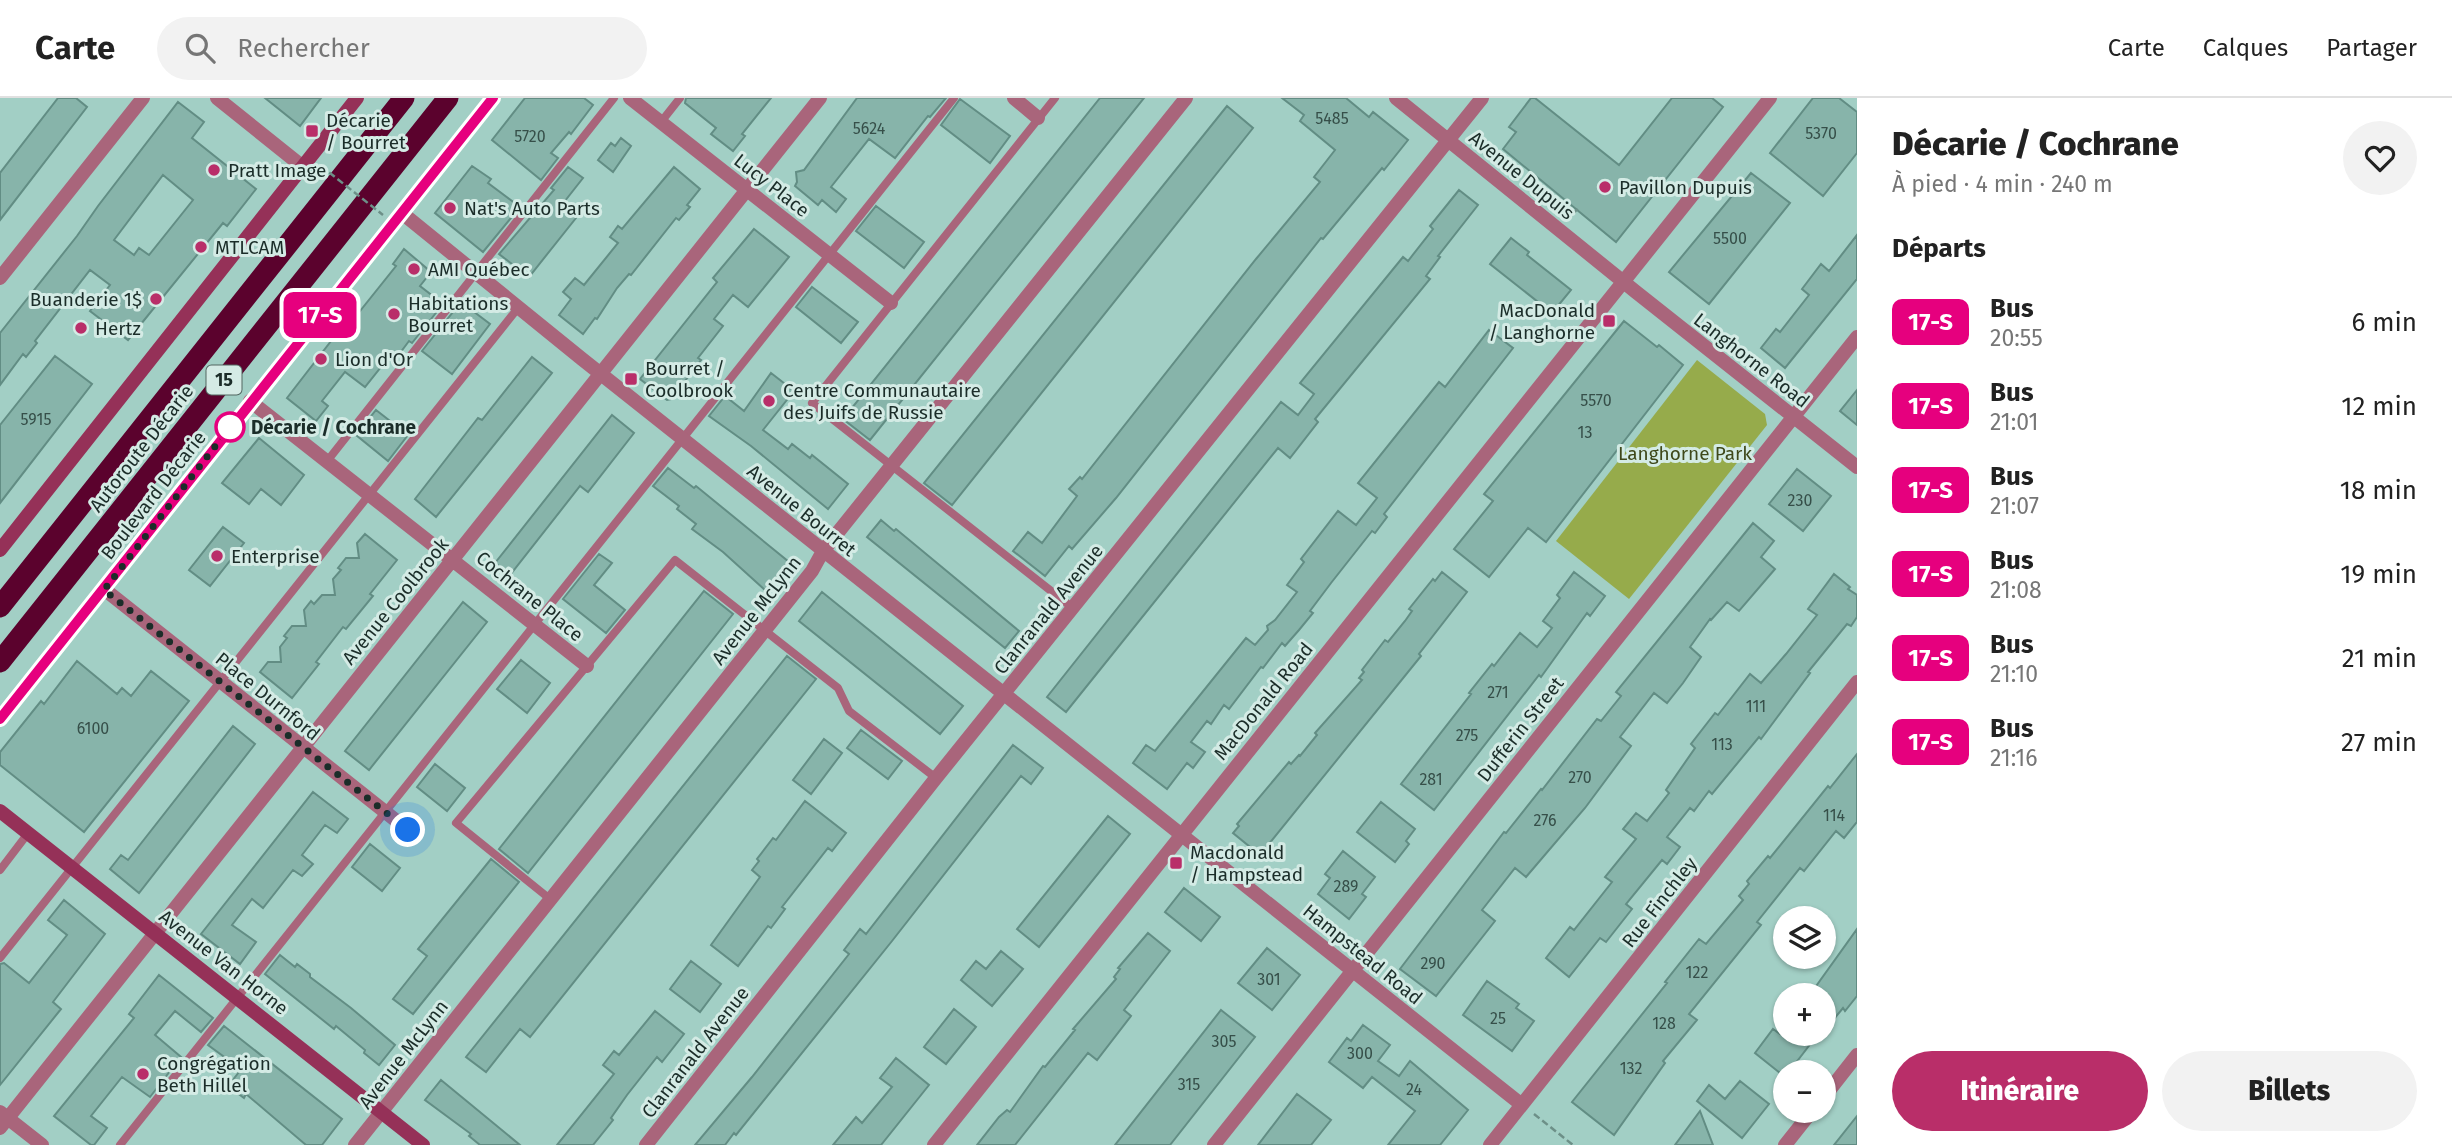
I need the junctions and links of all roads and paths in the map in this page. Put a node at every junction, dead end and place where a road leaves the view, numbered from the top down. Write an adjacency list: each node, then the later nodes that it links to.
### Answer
1 (143, 98): 30 (street)
2 (217, 98): 22 (street)
3 (357, 98): 22 (main road)
4 (404, 98): 47 (highway, Autoroute Décarie / 15)
5 (448, 98): 51 (highway, Autoroute Décarie / 15)
6 (493, 98): 25 (main road, Boulevard Décarie)
7 (614, 98): 29 (lane)
8 (630, 98): 19 (street, Lucy Place)
9 (680, 98): 19 (lane)
10 (820, 98): 23 (street, Avenue Coolbrook)
11 (954, 98): 28 (lane)
12 (1014, 98): 18 (street)
13 (1055, 98): 18 (lane)
14 (1186, 98): 40 (street, Avenue McLynn)
15 (1396, 98): 20 (street, Avenue Dupuis)
16 (1482, 98): 20 (street, Clanranald Avenue)
17 (1770, 98): 31 (street, MacDonald Road)
18 (1038, 118): 32 (lane)
19 (661, 122): 23 (street, Lucy Place)
20 (1448, 140): 31 (street, Avenue Dupuis); 48 (street, Clanranald Avenue)
21 (321, 166): 27 (path, bridge)
22 (303, 167): 43 (main road)
23 (747, 190): 28 (street, Lucy Place); 35 (street, Avenue Coolbrook)
24 (1578, 208): 26 (path)
25 (402, 213): 29 (street, Avenue Bourret); 36 (main road, Boulevard Décarie)
26 (1573, 214)
27 (383, 215)
28 (830, 255): 32 (street, Lucy Place); 38 (lane)
29 (475, 273): 33 (street, Avenue Bourret); 39 (lane)
30 (0, 278)
31 (1623, 282): 37 (street, Langhorne Road); 63 (street, MacDonald Road)
32 (891, 303): 40 (lane)
33 (518, 308): 35 (street, Avenue Bourret); 42 (lane)
34 (1857, 337): 37 (street, Dufferin Street)
35 (600, 373): 38 (street, Avenue Bourret); 45 (street, Avenue Coolbrook)
36 (250, 401): 39 (street, Cochrane Place); 46 (main road, Boulevard Décarie)
37 (1794, 416): 41 (street, Langhorne Road); 69 (street, Dufferin Street)
38 (682, 438): 44 (street, Avenue Bourret); 49 (lane)
39 (328, 460): 42 (street, Cochrane Place)
40 (892, 467): 44 (street, Avenue McLynn); 48 (lane)
41 (1857, 467)
42 (370, 493): 45 (street, Cochrane Place); 53 (lane)
43 (0, 550)
44 (823, 551): 50 (street, Avenue McLynn); 55 (street, Avenue Bourret)
45 (453, 559): 49 (street, Cochrane Place); 57 (street, Avenue Coolbrook)
46 (104, 590): 53 (street, Place Durnford); 56 (main road, Boulevard Décarie)
47 (0, 607)
48 (1074, 609): 55 (street, Clanranald Avenue)
49 (535, 624): 52 (street, Cochrane Place); 60 (lane)
50 (765, 629): 52 (lane); 58 (lane); 66 (street, Avenue McLynn)
51 (0, 662)
52 (587, 666): 66 (lane)
53 (219, 681): 57 (street, Place Durnford); 64 (lane)
54 (1857, 682): 73 (street, Rue Finchley)
55 (1005, 694): 58 (street, Clanranald Avenue); 63 (street, Avenue Bourret)
56 (0, 719)
57 (302, 748): 60 (street, Place Durnford); 67 (street, Avenue Coolbrook)
58 (936, 778): 81 (street, Clanranald Avenue)
59 (0, 811): 62 (main road, Avenue Van Horne)
60 (385, 813): 61 (street, Place Durnford); 70 (lane)
61 (408, 830)
62 (29, 832): 64 (main road, Avenue Van Horne); 65 (lane)
63 (1181, 834): 69 (street, Hampstead Road); 82 (street, MacDonald Road)
64 (72, 866): 67 (main road, Avenue Van Horne); 68 (lane)
65 (0, 870)
66 (550, 899): 74 (street, Avenue McLynn)
67 (155, 932): 70 (main road, Avenue Van Horne); 75 (street, Avenue Coolbrook)
68 (0, 958)
69 (1353, 970): 73 (street, Hampstead Road); 83 (street, Dufferin Street)
70 (239, 998): 74 (main road, Avenue Van Horne); 78 (lane)
71 (1857, 1055): 72 (street)
72 (1836, 1082)
73 (1527, 1109): 84 (street, Rue Finchley); 85 (path)
74 (382, 1112): 79 (street, Avenue McLynn); 80 (main road, Avenue Van Horne)
75 (3, 1119): 77 (street)
76 (1803, 1123): 86 (street)
77 (42, 1145)
78 (120, 1145)
79 (355, 1145)
80 (423, 1145)
81 (646, 1145)
82 (934, 1145)
83 (1214, 1145)
84 (1490, 1145)
85 (1573, 1145)
86 (1786, 1145)

